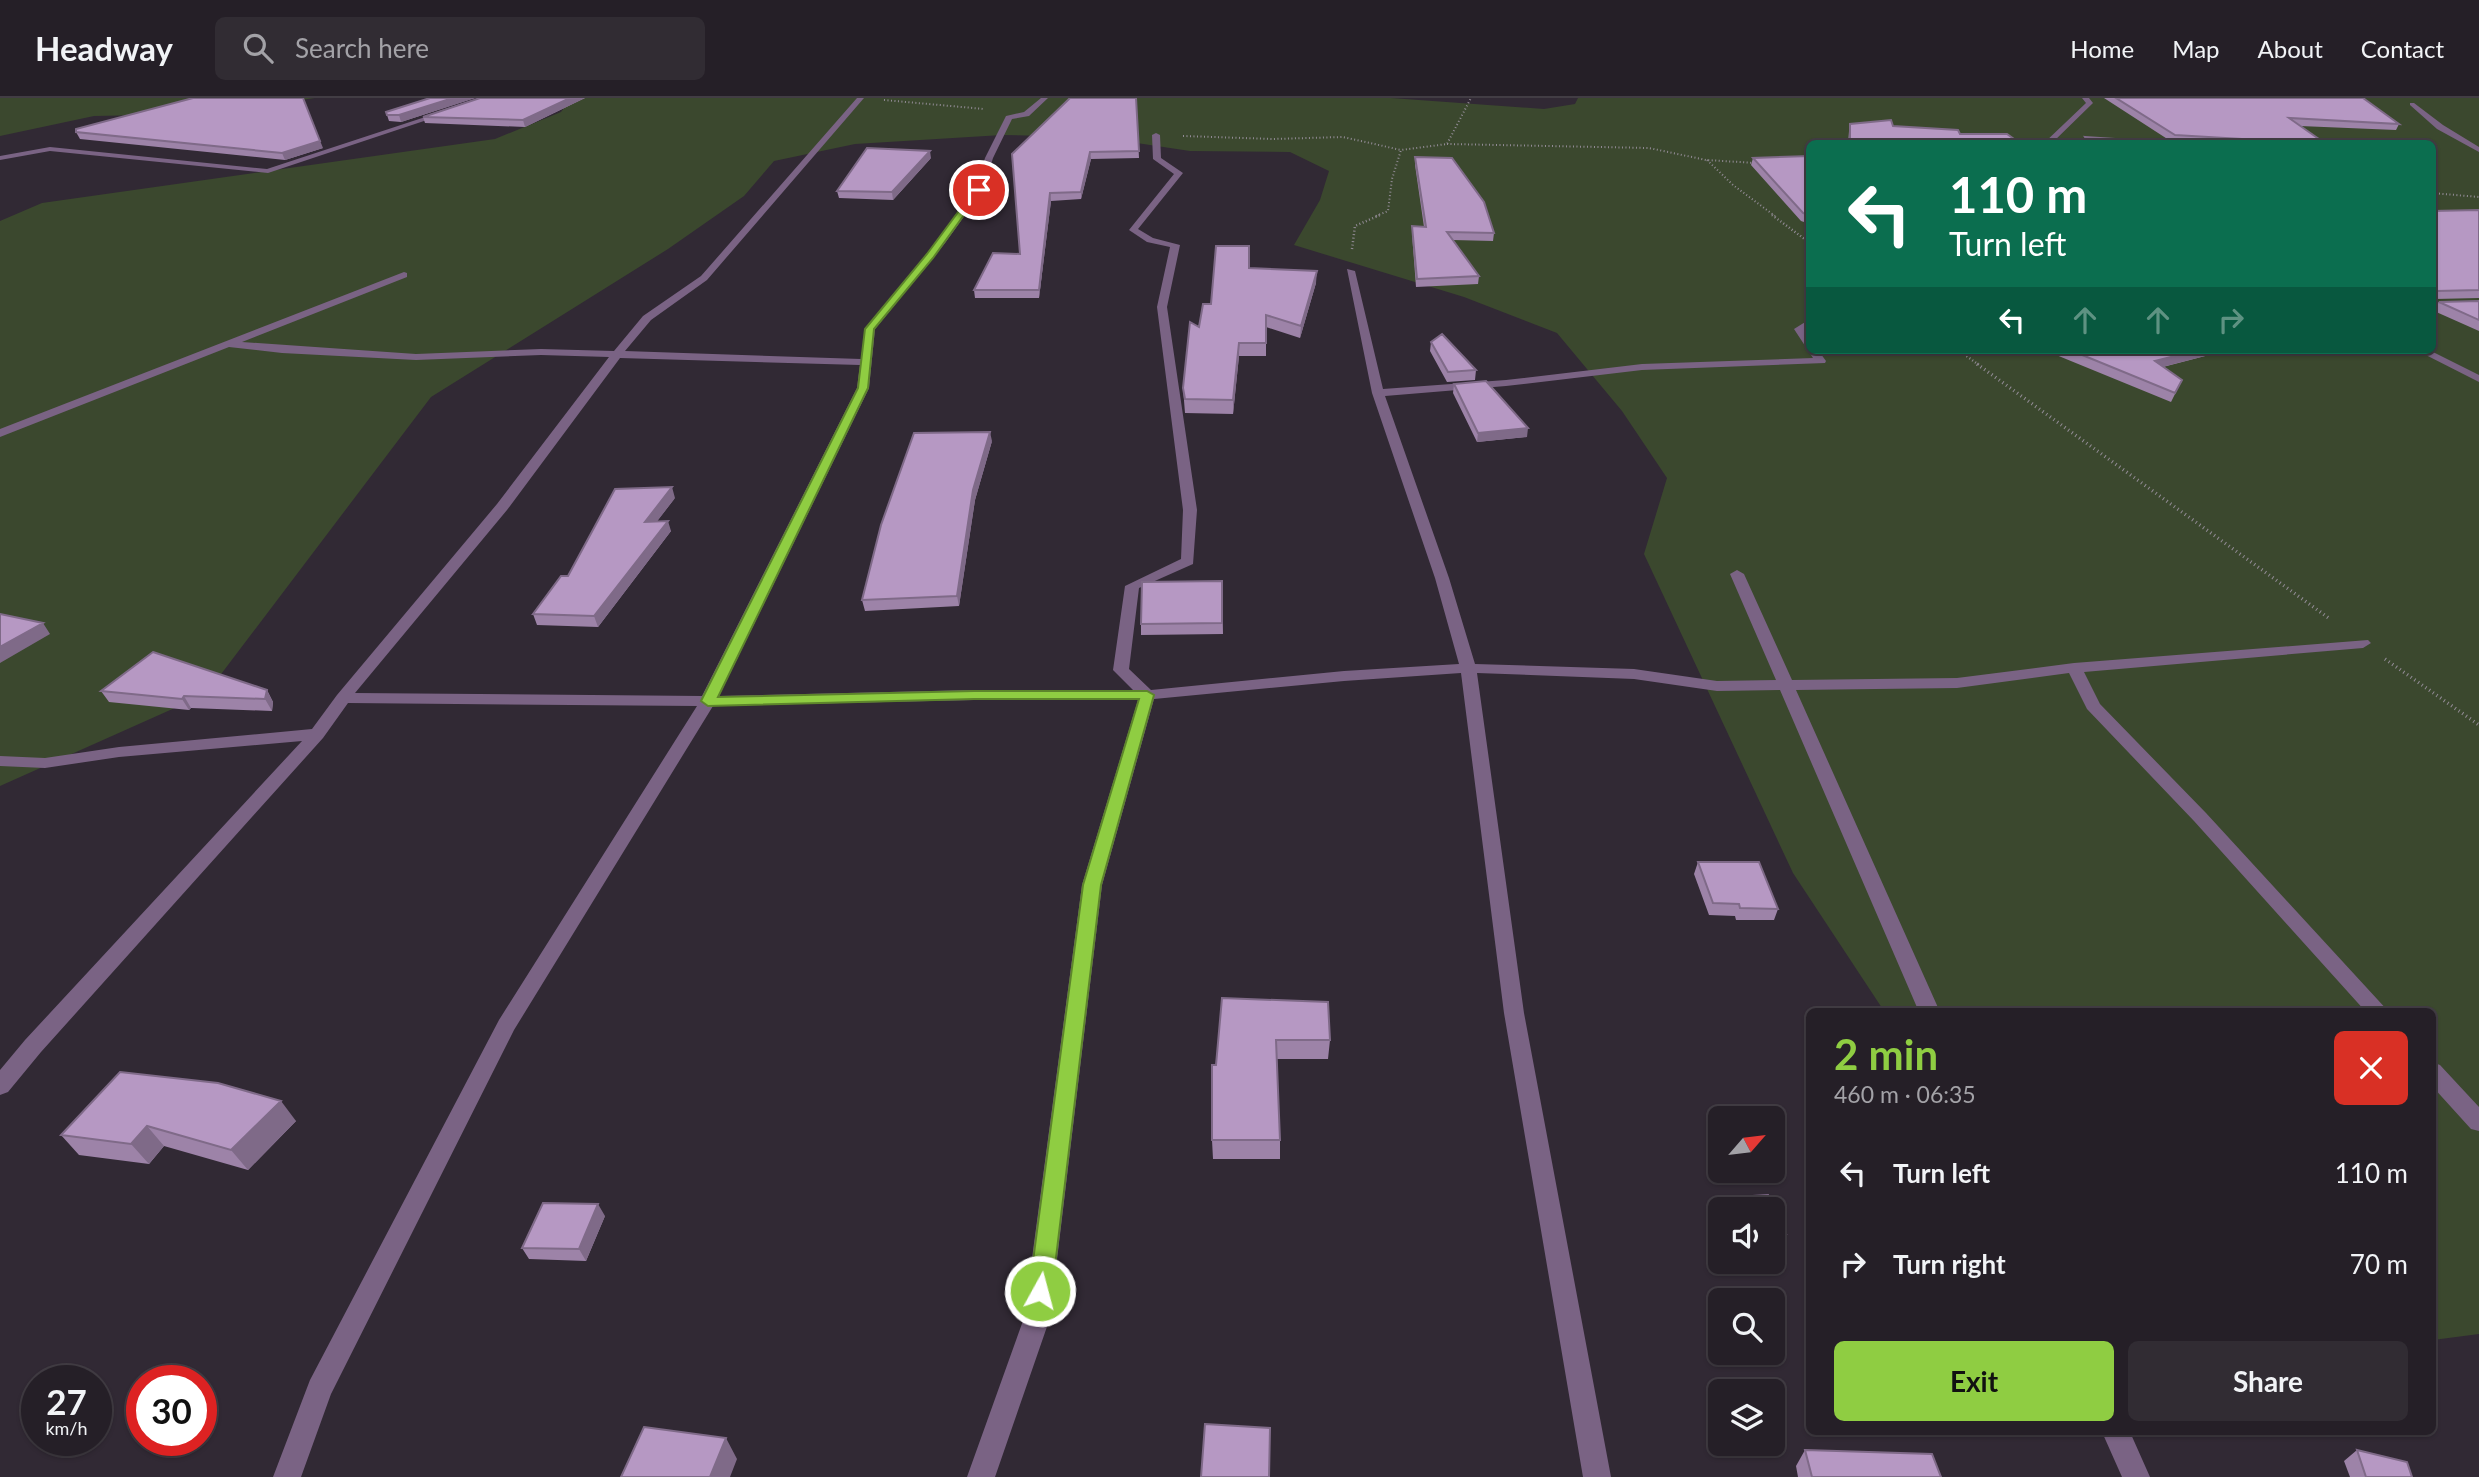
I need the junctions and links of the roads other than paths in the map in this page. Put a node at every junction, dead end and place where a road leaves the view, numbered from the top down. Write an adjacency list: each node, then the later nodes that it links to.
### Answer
1 (490, 98): 9 (street)
2 (861, 98): 17 (street)
3 (1045, 98): 20 (street)
4 (2085, 98): 7 (street)
5 (2412, 104): 8 (street)
6 (1156, 135): 28 (street)
7 (2050, 140)
8 (2479, 150)
9 (0, 158)
10 (1350, 271): 22 (street)
11 (404, 275): 16 (street)
12 (2479, 304): 13 (street)
13 (2436, 305)
14 (1806, 325): 15 (street)
15 (1806, 339)
16 (230, 344): 17 (street); 23 (street)
17 (617, 354): 20 (street); 29 (street)
18 (1816, 354): 22 (street)
19 (2429, 354): 21 (street)
20 (866, 362): 30 (street)
21 (2479, 379)
22 (1378, 393): 27 (street)
23 (0, 433)
24 (1737, 573): 33 (street)
25 (2363, 643): 26 (street)
26 (2074, 667): 27 (street); 34 (street)
27 (1468, 668): 28 (street); 41 (street)
28 (1147, 695): 30 (street); 40 (street)
29 (343, 698): 30 (street); 31 (street)
30 (708, 701): 39 (street)
31 (317, 734): 32 (street); 36 (street)
32 (0, 761)
33 (1928, 1008)
34 (2375, 1008)
35 (2436, 1075): 37 (street)
36 (0, 1086)
37 (2479, 1122)
38 (2117, 1435): 42 (street)
39 (287, 1477)
40 (981, 1477)
41 (1597, 1477)
42 (2136, 1477)

